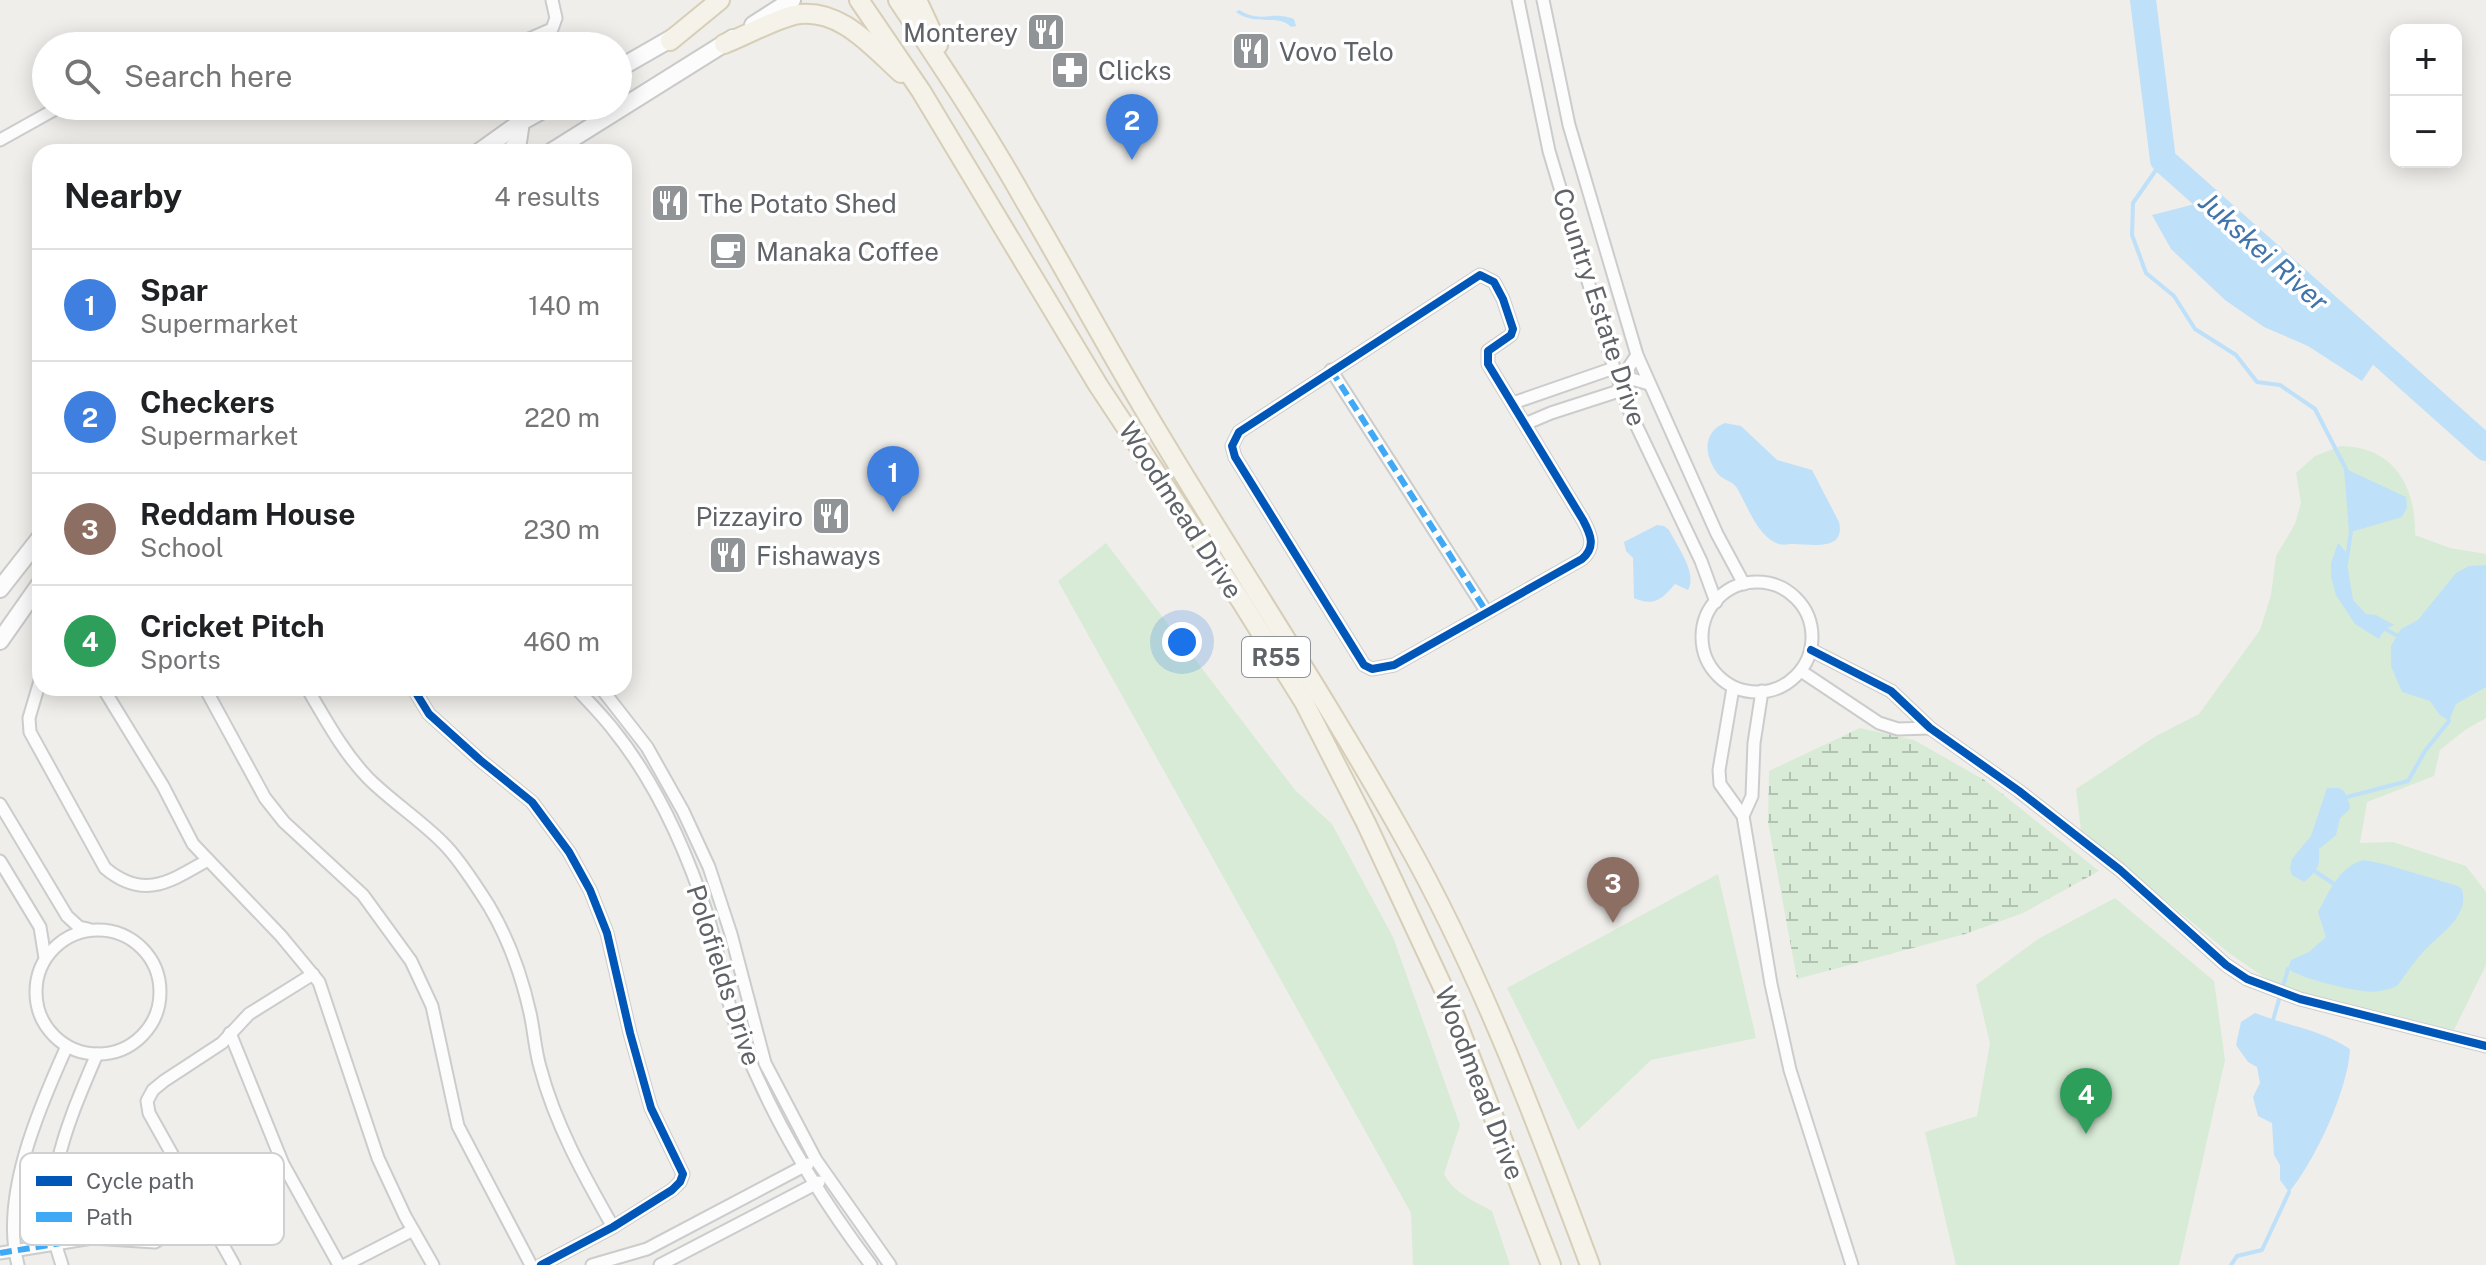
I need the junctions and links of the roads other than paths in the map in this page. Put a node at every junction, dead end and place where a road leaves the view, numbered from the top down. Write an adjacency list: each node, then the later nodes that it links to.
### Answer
1 (552, 0): 10 (street)
2 (720, 0): 11 (main road)
3 (732, 0): 11 (main road)
4 (792, 0): 12 (main road)
5 (859, 0): 15 (main road, Woodmead Drive / R55)
6 (898, 0): 14 (main road, Woodmead Drive / R55)
7 (917, 0): 14 (main road)
8 (1518, 0): 26 (street, Country Estate Drive)
9 (1543, 0): 25 (street, Country Estate Drive)
10 (545, 32)
11 (670, 41): 13 (main road)
12 (724, 44): 15 (main road); 16 (main road)
13 (632, 61)
14 (948, 75): 93 (main road, Woodmead Drive / R55)
15 (921, 91): 92 (main road, Woodmead Drive / R55)
16 (632, 101)
17 (36, 120): 21 (street)
18 (525, 120): 20 (main road)
19 (602, 120): 24 (main road)
20 (521, 122): 22 (main road); 23 (main road)
21 (0, 140)
22 (490, 144)
23 (516, 144)
24 (564, 144)
25 (1637, 355): 28 (street); 29 (street, Country Estate Drive)
26 (1614, 368): 28 (street); 30 (street, Country Estate Drive); 31 (street)
27 (1331, 370): 31 (street); 38 (street); 38 (street)
28 (1625, 377): 29 (street); 30 (street)
29 (1649, 384): 34 (street, Country Estate Drive)
30 (1622, 390): 32 (street); 37 (street, Country Estate Drive)
31 (1513, 403): 32 (street)
32 (1525, 424): 38 (street)
33 (32, 548): 35 (main road)
34 (1744, 584): 37 (street); 40 (street)
35 (0, 589)
36 (32, 595): 39 (main road)
37 (1716, 602): 42 (street)
38 (1486, 611)
39 (0, 641)
40 (1811, 650): 41 (street); 51 (street)
41 (1801, 671): 43 (street); 51 (street)
42 (1733, 688): 43 (street); 53 (street)
43 (1762, 691): 53 (street)
44 (36, 696): 54 (street)
45 (108, 696): 54 (street)
46 (209, 696): 86 (street)
47 (312, 696): 73 (street)
48 (418, 696): 73 (street)
49 (583, 696): 69 (street, Polofields Drive)
50 (607, 696): 67 (street, Polofields Drive)
51 (1930, 728): 61 (street)
52 (0, 804): 56 (street)
53 (1743, 816): 94 (street)
54 (208, 860): 58 (street)
55 (0, 861): 57 (street)
56 (90, 929): 57 (street); 62 (street)
57 (45, 958): 60 (street)
58 (313, 974): 59 (street); 74 (street)
59 (230, 1033): 65 (street); 66 (street)
60 (67, 1046): 62 (street); 63 (street)
61 (2486, 1046)
62 (97, 1054): 64 (street)
63 (25, 1153)
64 (60, 1153)
65 (171, 1153)
66 (279, 1153)
67 (816, 1160): 69 (street); 71 (street, Polofields Drive)
68 (284, 1166): 83 (street)
69 (804, 1166): 72 (street, Polofields Drive); 78 (street)
70 (20, 1169): 79 (street)
71 (827, 1178): 72 (street); 91 (street, Polofields Drive)
72 (815, 1184): 89 (street); 90 (street, Polofields Drive)
73 (613, 1227): 87 (street)
74 (413, 1230): 84 (street); 85 (street)
75 (42, 1245): 79 (street)
76 (55, 1245): 81 (street)
77 (223, 1245): 82 (street)
78 (647, 1249): 88 (street); 89 (street)
79 (6, 1251): 80 (street)
80 (18, 1265)
81 (62, 1265)
82 (234, 1265)
83 (339, 1265)
84 (345, 1265)
85 (433, 1265)
86 (531, 1265)
87 (541, 1265)
88 (592, 1265)
89 (659, 1265)
90 (871, 1265)
91 (890, 1265)
92 (1551, 1265)
93 (1590, 1265)
94 (1852, 1265)

